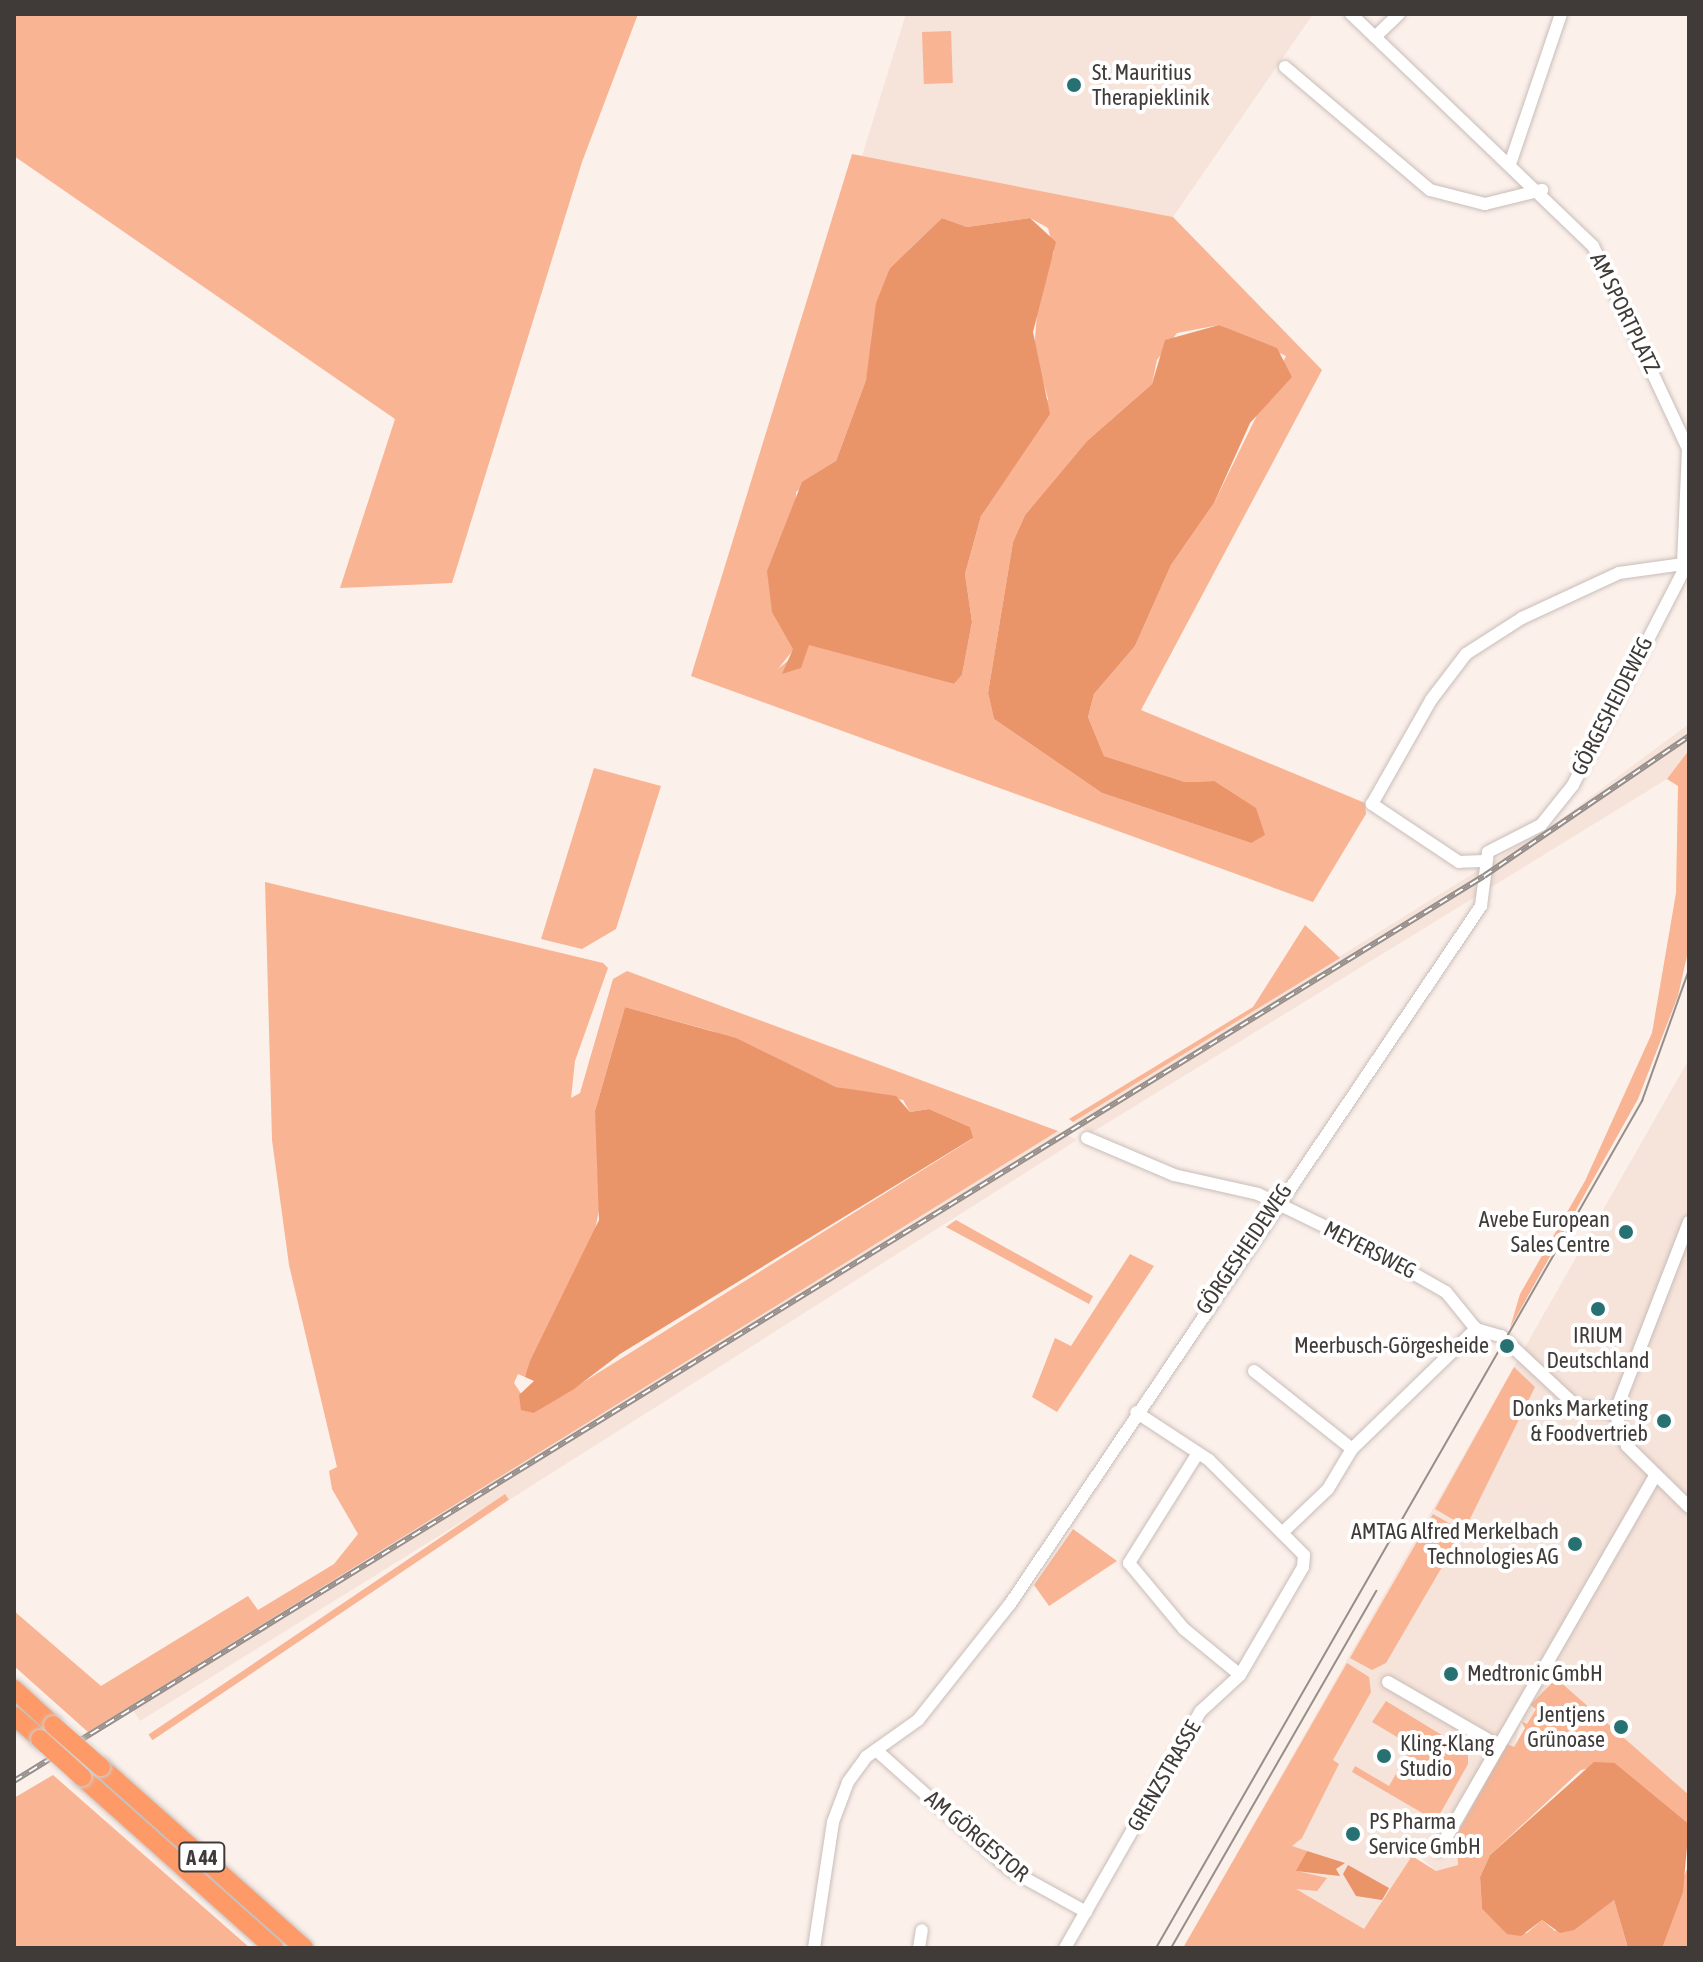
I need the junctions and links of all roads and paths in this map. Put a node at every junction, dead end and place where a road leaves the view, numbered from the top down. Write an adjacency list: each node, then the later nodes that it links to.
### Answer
1 (1351, 14): 4 (street, AM SPORTPLATZ)
2 (1399, 14): 4 (street)
3 (1561, 14): 6 (street)
4 (1375, 37): 6 (street, AM SPORTPLATZ)
5 (1285, 67): 7 (street)
6 (1511, 161): 7 (street, AM SPORTPLATZ)
7 (1542, 190): 8 (street, AM SPORTPLATZ)
8 (1686, 562): 9 (street, GÖRGESHEIDEWEG); 9 (street)
9 (1484, 861): 11 (street, GÖRGESHEIDEWEG)
10 (1087, 1138): 11 (street, MEYERSWEG)
11 (1275, 1203): 13 (street, MEYERSWEG); 15 (street, GÖRGESHEIDEWEG)
12 (1689, 1222): 16 (street)
13 (1476, 1329): 16 (street, MEYERSWEG); 17 (street)
14 (1254, 1371): 17 (street)
15 (1136, 1412): 18 (street, GRENZSTRASSE); 27 (street, GÖRGESHEIDEWEG)
16 (1615, 1413): 19 (street)
17 (1352, 1449): 21 (street)
18 (1198, 1453): 21 (street, GRENZSTRASSE); 22 (street)
19 (1655, 1476): 20 (street); 26 (street)
20 (1689, 1507)
21 (1282, 1533): 22 (street, GRENZSTRASSE)
22 (1240, 1675): 29 (street, GRENZSTRASSE)
23 (1388, 1682): 26 (street)
24 (14, 1689): 32 (highway, A 44, bridge)
25 (14, 1716): 31 (highway, A 44, bridge)
26 (1499, 1746): 28 (street)
27 (876, 1750): 29 (street, AM GÖRGESTOR); 33 (street, GÖRGESHEIDEWEG)
28 (1439, 1850)
29 (1086, 1912): 35 (street, GRENZSTRASSE)
30 (922, 1930): 34 (street)
31 (274, 1948)
32 (304, 1948)
33 (814, 1948)
34 (919, 1948)
35 (1065, 1948)

